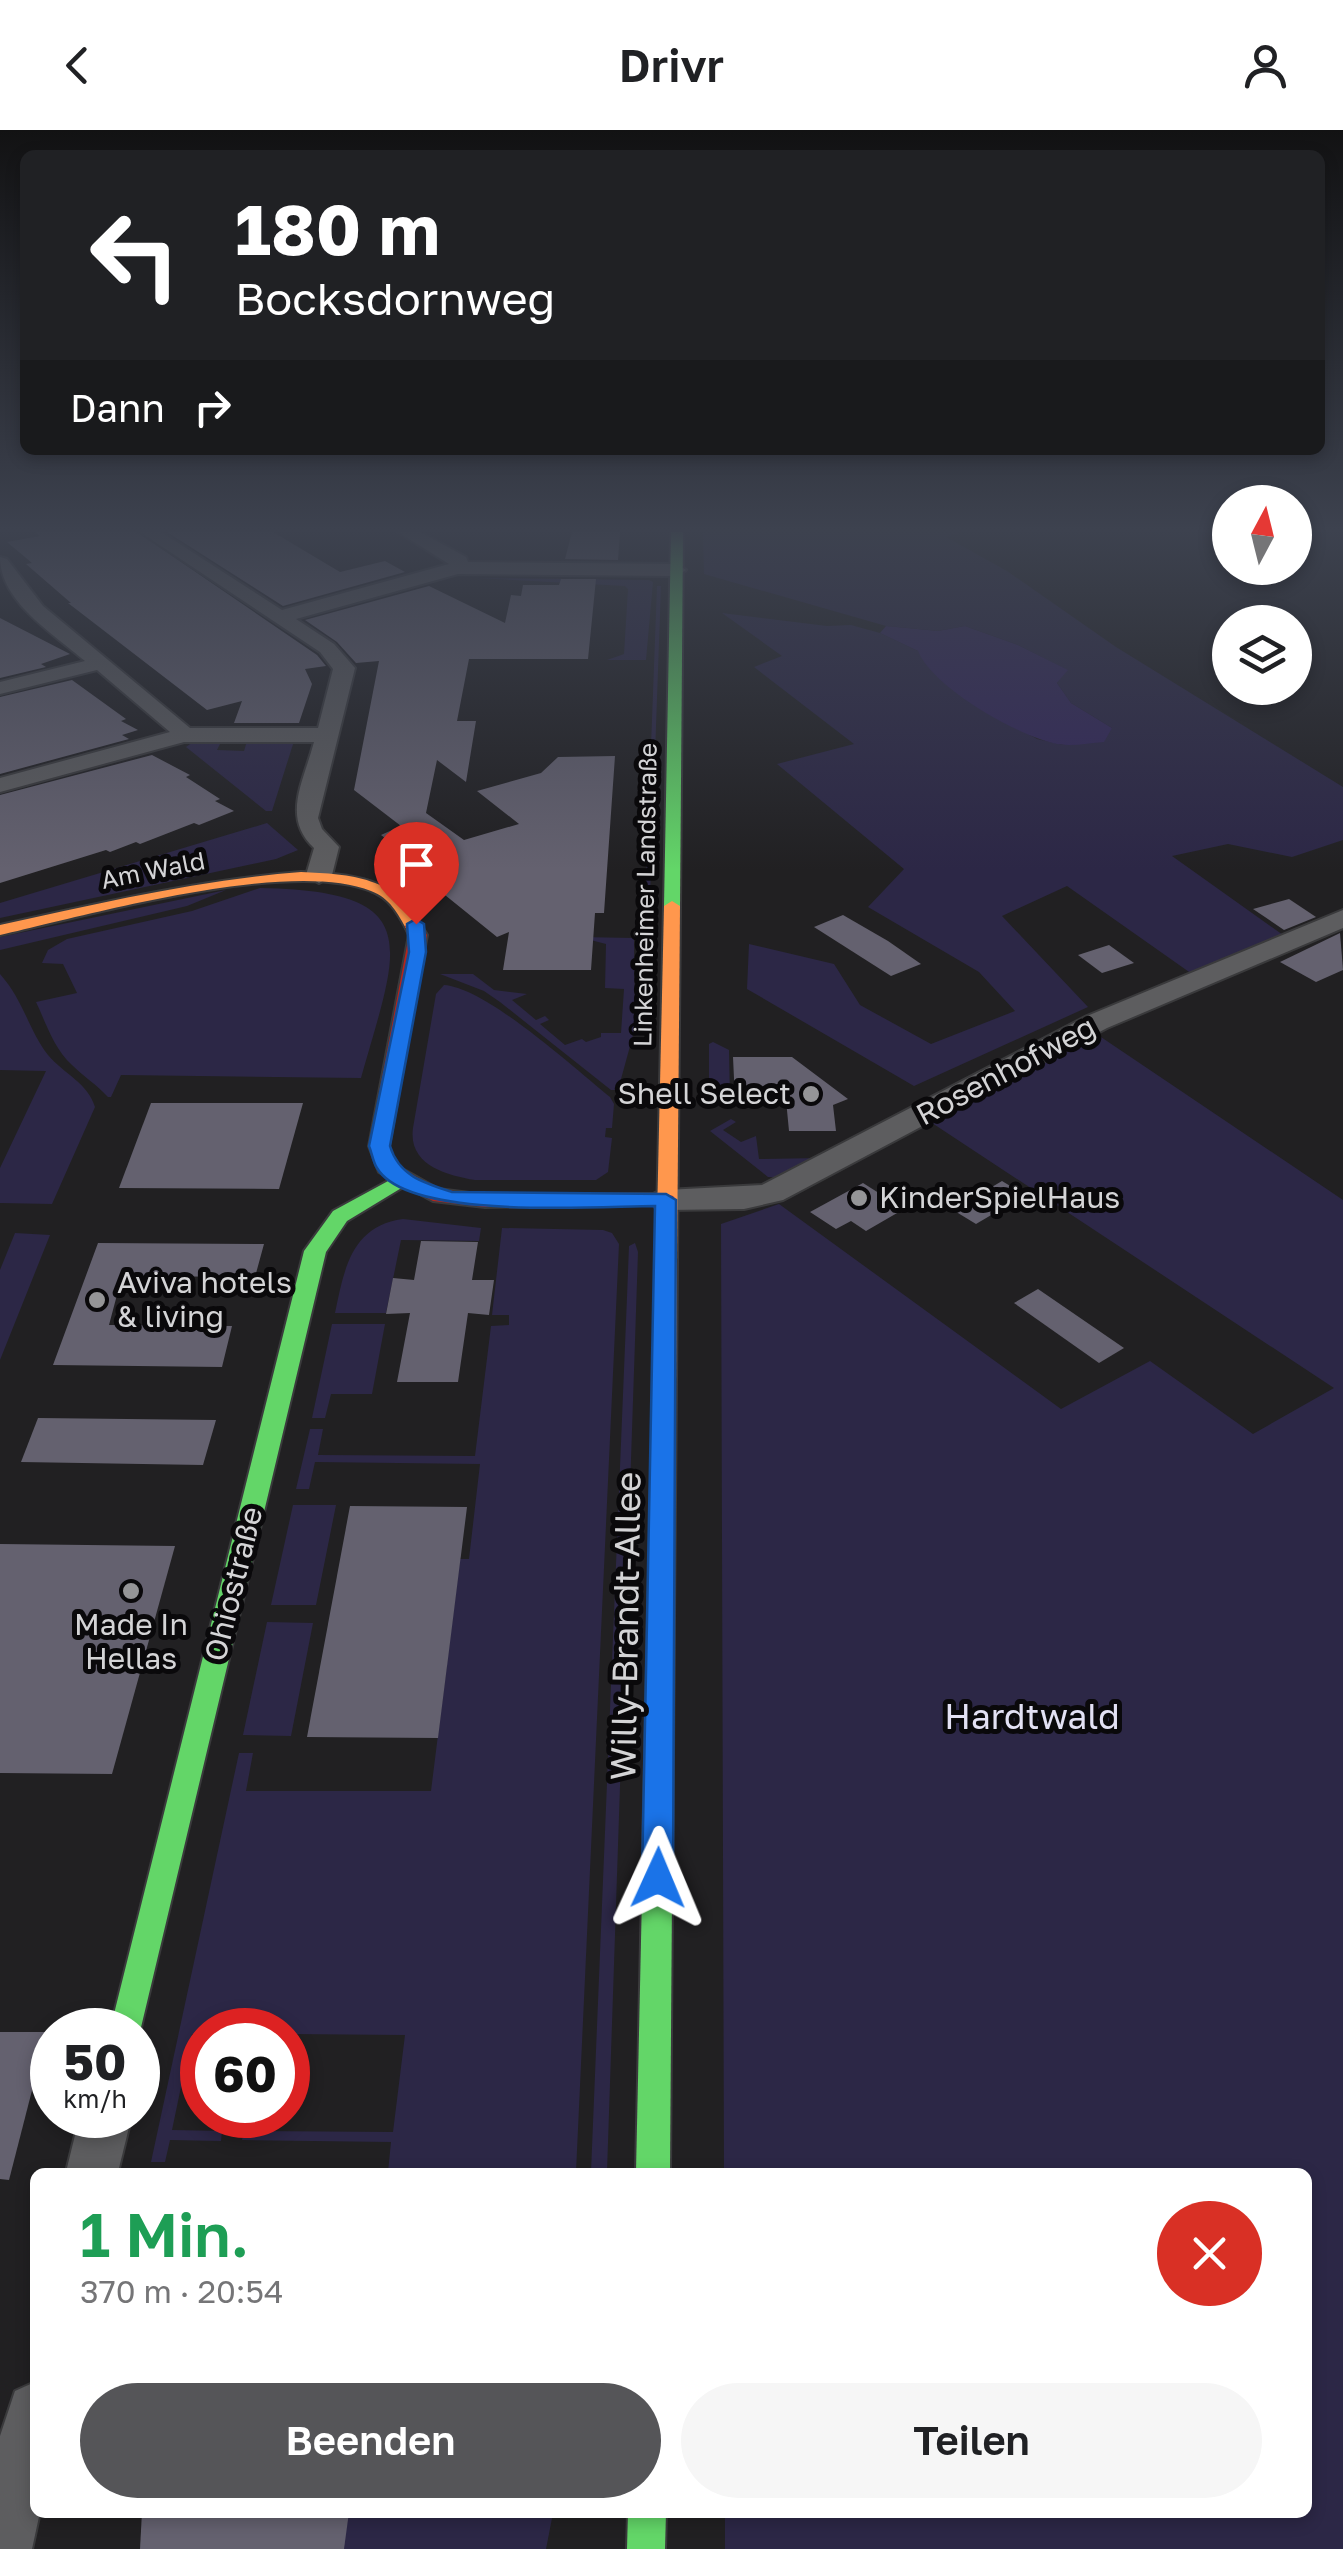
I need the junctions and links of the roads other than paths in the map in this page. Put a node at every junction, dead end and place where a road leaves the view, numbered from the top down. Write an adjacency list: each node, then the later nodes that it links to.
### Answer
1 (80, 645): 4 (street)
2 (321, 645): 7 (street)
3 (676, 645): 13 (main road, Linkenheimer Landstraße)
4 (102, 663): 5 (street); 6 (street)
5 (0, 688)
6 (183, 735): 7 (street); 8 (street)
7 (327, 735): 9 (street)
8 (0, 784)
9 (319, 875): 11 (main road, Am Wald); 12 (main road, Am Wald)
10 (1343, 918): 13 (street, Rosenhofweg)
11 (0, 930)
12 (401, 1180): 13 (main road); 14 (main road, Ohiostraße)
13 (666, 1200): 17 (main road, Willy-Brandt-Allee)
14 (131, 2008)
15 (100, 2138): 16 (street)
16 (93, 2168)
17 (653, 2168)
18 (30, 2432): 20 (street)
19 (647, 2518): 21 (main road)
20 (2, 2549)
21 (646, 2549)

